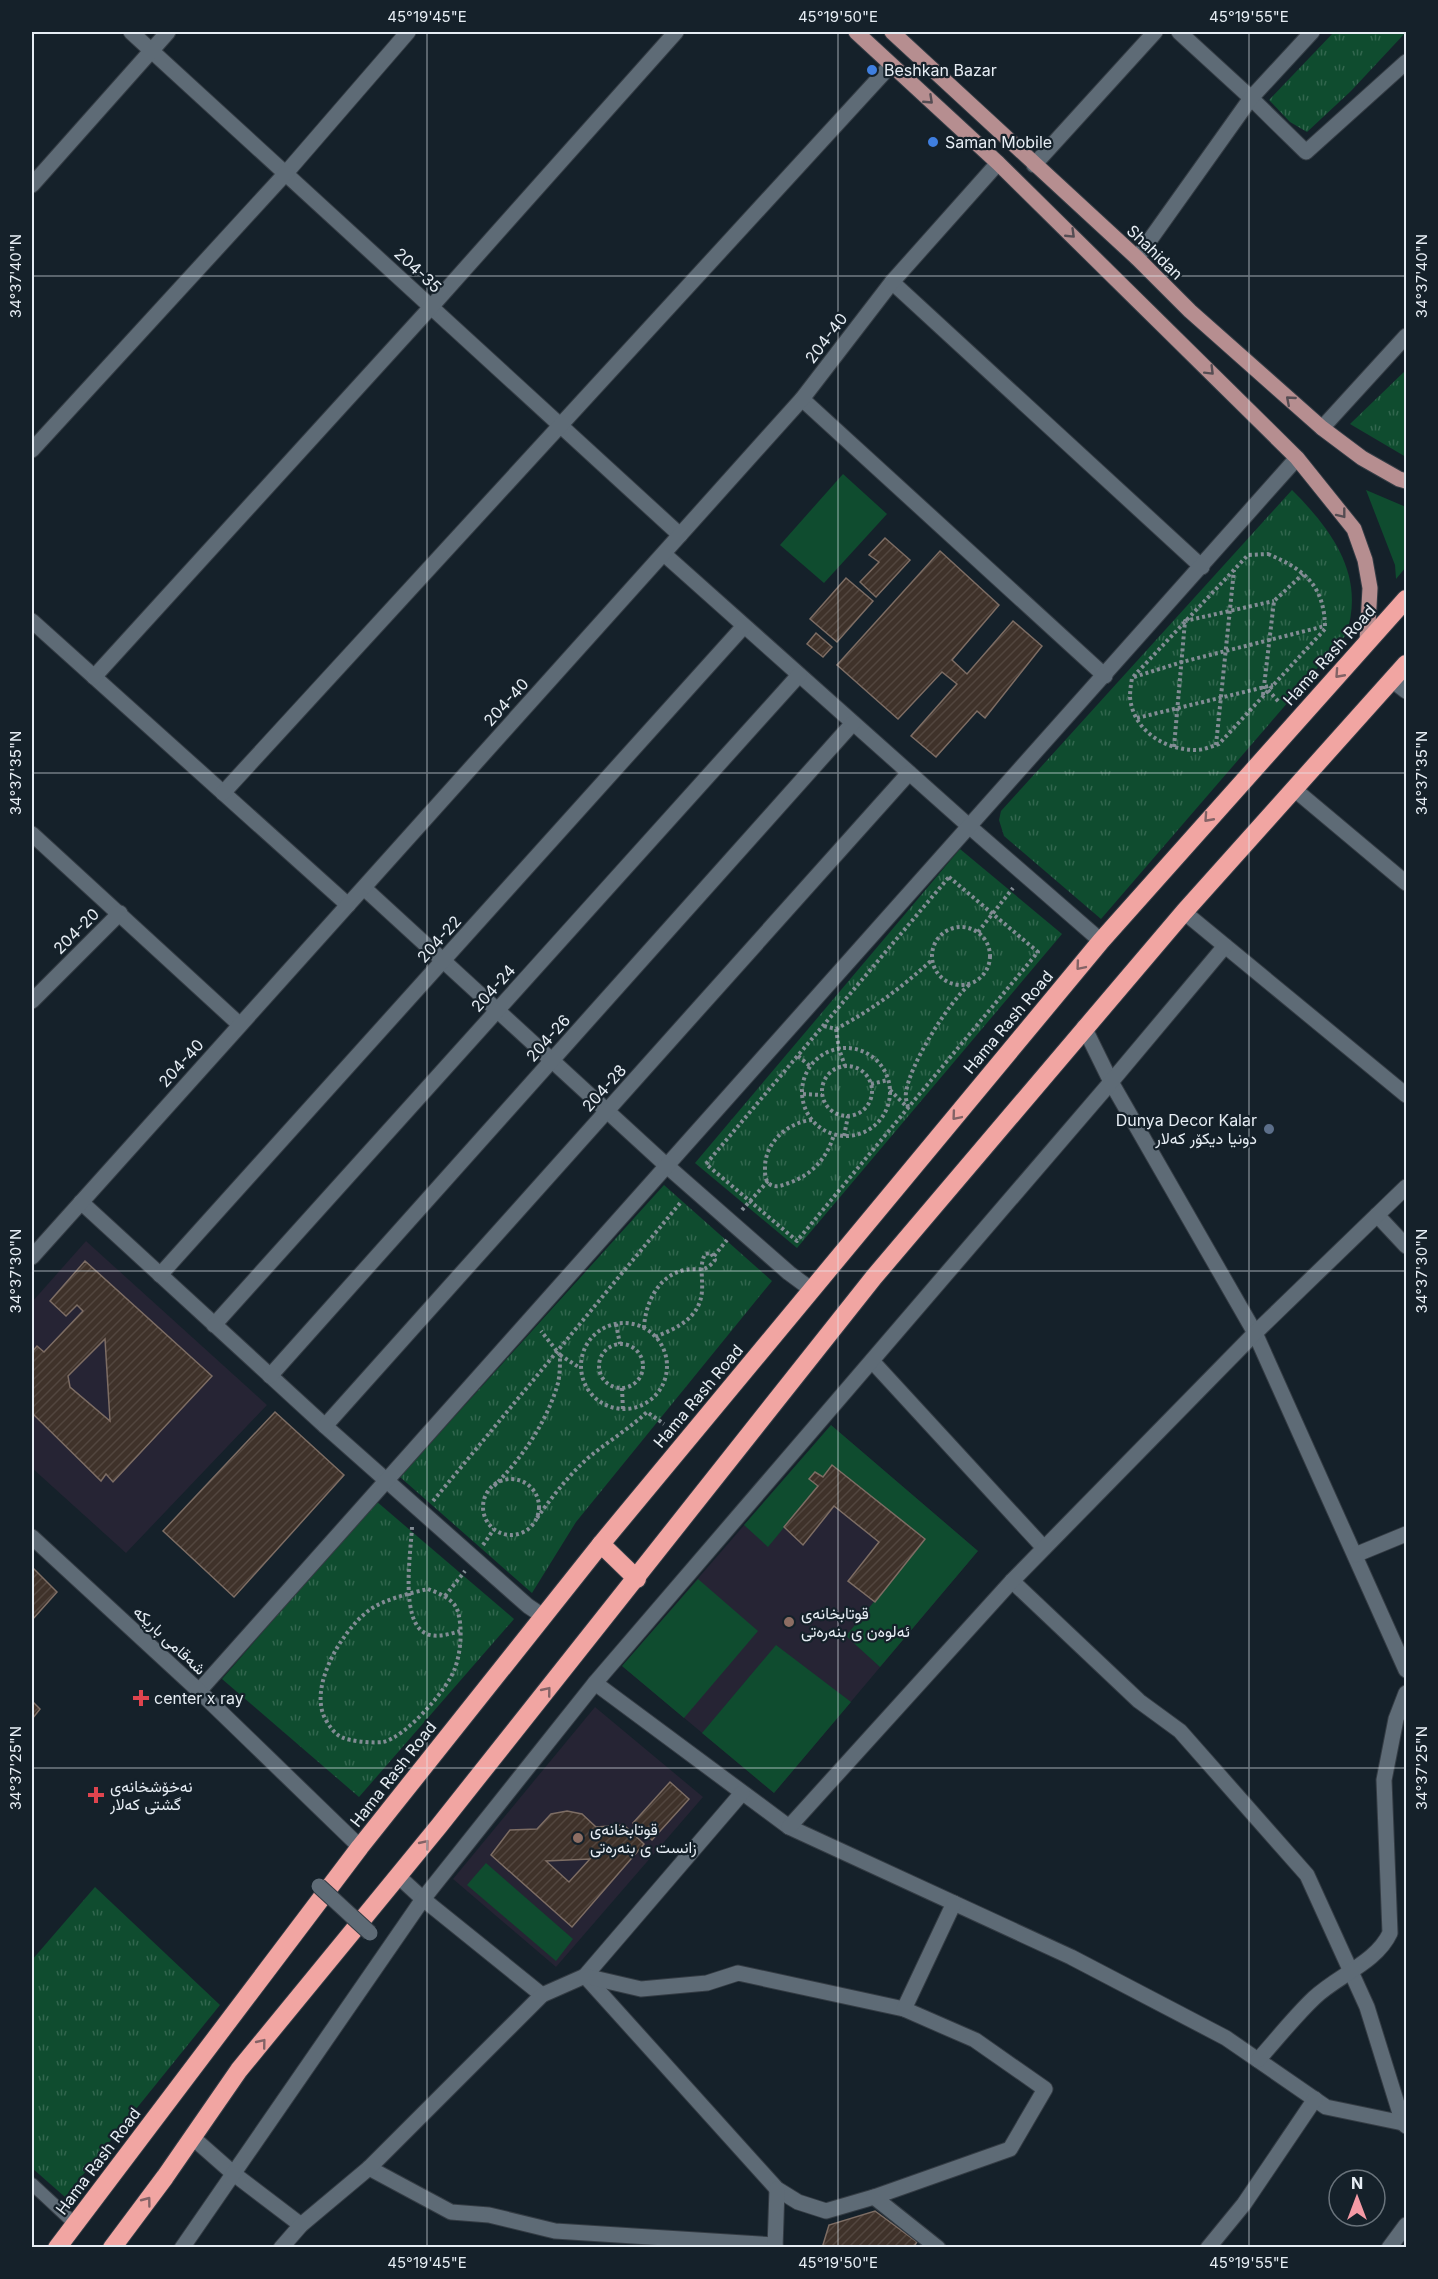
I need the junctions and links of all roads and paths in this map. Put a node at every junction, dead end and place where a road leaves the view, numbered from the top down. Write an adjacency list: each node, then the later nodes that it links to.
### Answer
1 (131, 32): 10 (street, 204-35)
2 (168, 32): 10 (street)
3 (408, 32): 16 (street)
4 (676, 32): 20 (street)
5 (856, 32): 12 (main road)
6 (892, 32): 15 (main road, Shahidan)
7 (1179, 32): 13 (street)
8 (1312, 32): 13 (street)
9 (1151, 33): 15 (street)
10 (152, 51): 16 (street, 204-35); 17 (street)
11 (1407, 63): 13 (street)
12 (891, 65): 14 (main road, one-way to 14); 25 (street)
13 (1251, 98): 18 (street)
14 (998, 163): 19 (street, 204-40); 22 (main road, one-way to 22)
15 (1034, 165): 18 (main road, Shahidan)
16 (286, 173): 20 (street, 204-35); 27 (street)
17 (32, 185)
18 (1137, 258): 21 (main road, Shahidan)
19 (892, 282): 24 (street, 204-40); 32 (street)
20 (431, 307): 25 (street, 204-35); 49 (street)
21 (1190, 311): 22 (main road); 26 (main road, Shahidan, one-way to 21)
22 (1172, 332): 28 (main road, one-way to 28)
23 (1407, 336): 26 (street)
24 (802, 399): 30 (street, 204-40); 48 (street)
25 (562, 426): 30 (street, 204-35); 66 (street)
26 (1322, 428): 29 (main road, Shahidan)
27 (32, 450)
28 (1297, 458): 32 (street); 43 (main road, one-way to 43)
29 (1407, 481)
30 (680, 535): 31 (street, 204-40)
31 (664, 554): 40 (street); 71 (street, 204-40)
32 (1202, 567): 48 (street)
33 (1234, 569): 34 (path); 37 (path); 39 (path)
34 (1303, 574): 36 (path); 41 (path)
35 (1407, 599): 43 (highway, Hama Rash Road)
36 (1274, 601): 37 (path); 42 (path)
37 (1230, 611): 39 (path); 44 (path)
38 (32, 621): 49 (street)
39 (1185, 621): 45 (path); 50 (path)
40 (744, 626): 47 (street); 79 (street, 204-22)
41 (1324, 626): 42 (path); 52 (path)
42 (1269, 640): 44 (path); 53 (path)
43 (1368, 642): 77 (highway, Hama Rash Road, one-way to 77)
44 (1226, 651): 45 (path); 57 (path)
45 (1182, 662): 50 (path); 59 (path)
46 (1407, 664): 51 (highway)
47 (799, 675): 61 (street); 83 (street, 204-24)
48 (1105, 676): 67 (street)
49 (94, 677): 66 (street)
50 (1132, 678): 60 (path)
51 (1392, 680): 55 (street); 65 (highway)
52 (1274, 685): 53 (path); 54 (path)
53 (1264, 687): 56 (path); 57 (path)
54 (1268, 690): 56 (path); 58 (path)
55 (1407, 691)
56 (1263, 696): 62 (path)
57 (1221, 698): 59 (path); 62 (path)
58 (1279, 702)
59 (1177, 708): 60 (path); 63 (path)
60 (1137, 718): 63 (path)
61 (853, 723): 64 (street); 90 (street, 204-26)
62 (1216, 745): 63 (path)
63 (1174, 747)
64 (909, 773): 67 (street); 101 (street, 204-28)
65 (1294, 789): 70 (street); 73 (highway)
66 (223, 793): 72 (street)
67 (969, 827): 69 (street); 106 (street)
68 (32, 834): 74 (street)
69 (1024, 874): 75 (path); 77 (street)
70 (1407, 883)
71 (364, 888): 72 (street, 204-40); 79 (street)
72 (348, 905): 84 (street, 204-40)
73 (1184, 912): 78 (street); 86 (highway)
74 (120, 913): 82 (street, 204-20); 84 (street)
75 (992, 914): 76 (path); 85 (path); 100 (path)
76 (978, 932): 80 (path); 81 (path)
77 (1101, 941): 117 (highway, Hama Rash Road, one-way to 117)
78 (1225, 946): 94 (street); 99 (street)
79 (443, 960): 83 (street); 116 (street, 204-22)
80 (933, 960): 81 (path); 87 (path)
81 (970, 983): 100 (path)
82 (32, 1001)
83 (497, 1010): 90 (street); 120 (street, 204-24)
84 (239, 1024): 111 (street, 204-40)
85 (824, 1026): 87 (path); 89 (path)
86 (1084, 1027): 94 (street); 145 (highway)
87 (836, 1029): 88 (path)
88 (839, 1049): 91 (path); 92 (path); 93 (path)
89 (798, 1056): 92 (path); 110 (path)
90 (552, 1060): 101 (street); 128 (street, 204-26)
91 (845, 1066): 95 (path); 98 (path)
92 (810, 1067): 97 (path)
93 (888, 1080): 95 (path); 96 (path)
94 (1111, 1082): 122 (street); 126 (street)
95 (871, 1084): 102 (path)
96 (890, 1090): 100 (path); 105 (path)
97 (802, 1094): 98 (path); 103 (path)
98 (822, 1095): 102 (path)
99 (1407, 1095)
100 (908, 1108): 110 (path)
101 (607, 1110): 106 (street); 134 (street, 204-28)
102 (848, 1116): 105 (path)
103 (813, 1120): 104 (path); 107 (path)
104 (834, 1134): 105 (path); 107 (path)
105 (844, 1136)
106 (668, 1166): 109 (street); 118 (street)
107 (768, 1181): 110 (path)
108 (1407, 1187): 112 (street)
109 (693, 1188): 117 (street); 125 (path)
110 (750, 1201)
111 (81, 1202): 114 (street, 204-40); 116 (street)
112 (1377, 1215): 113 (street); 122 (street)
113 (1407, 1246)
114 (32, 1257)
115 (701, 1270): 115 (path); 121 (path); 123 (path)
116 (160, 1275): 120 (street)
117 (812, 1290): 141 (highway, Hama Rash Road)
118 (529, 1321): 125 (path); 135 (street)
119 (616, 1324): 121 (path); 124 (path); 127 (path)
120 (214, 1325): 128 (street)
121 (644, 1328): 123 (path)
122 (1255, 1333): 142 (street); 143 (street)
123 (655, 1337): 130 (path)
124 (620, 1344): 129 (path); 129 (path)
125 (559, 1353): 127 (path); 136 (path); 137 (path)
126 (872, 1361): 142 (street); 152 (street)
127 (580, 1369): 131 (path)
128 (270, 1376): 134 (street)
129 (622, 1388): 131 (path)
130 (644, 1405): 131 (path); 132 (path)
131 (623, 1410)
132 (647, 1412): 133 (path); 138 (path)
133 (664, 1424)
134 (325, 1426): 135 (street)
135 (387, 1481): 137 (street); 153 (street)
136 (494, 1486): 138 (path); 138 (path)
137 (418, 1509): 144 (street); 147 (path)
138 (537, 1518)
139 (1407, 1534): 143 (street)
140 (32, 1537): 153 (street, شەقامی باریکە)
141 (601, 1544): 145 (highway); 149 (highway, Hama Rash Road)
142 (1044, 1548): 146 (street)
143 (1355, 1555): 151 (street)
144 (474, 1559): 148 (path); 149 (street)
145 (637, 1579): 158 (highway, one-way to 145)
146 (1012, 1581): 156 (street); 163 (street)
147 (409, 1594): 148 (path); 150 (path); 150 (path)
148 (445, 1596): 150 (path)
149 (543, 1616): 157 (highway, Hama Rash Road)
150 (460, 1631)
151 (1407, 1670)
152 (595, 1683): 155 (street); 160 (street)
153 (199, 1691): 157 (street, شەقامی باریکە)
154 (1407, 1693): 163 (street)
155 (741, 1793): 156 (street); 164 (street)
156 (789, 1827): 161 (street)
157 (360, 1847): 176 (highway, Hama Rash Road)
158 (398, 1876): 160 (street); 170 (highway, one-way to 158)
159 (319, 1886): 162 (street, bridge)
160 (423, 1899): 165 (street); 172 (street)
161 (954, 1903): 166 (street); 167 (street)
162 (370, 1933)
163 (1351, 1972): 167 (street); 169 (street)
164 (585, 1976): 165 (street); 166 (street); 174 (street)
165 (542, 1995): 171 (street)
166 (904, 2008): 175 (street)
167 (1258, 2060): 168 (street)
168 (1315, 2099): 169 (street); 185 (street)
169 (1405, 2124)
170 (192, 2138): 172 (street); 180 (highway, one-way to 170)
171 (369, 2168): 178 (street); 183 (street)
172 (234, 2174): 178 (street); 181 (street)
173 (32, 2186): 176 (lane)
174 (777, 2189): 175 (street); 183 (street)
175 (874, 2197): 184 (street)
176 (75, 2224): 179 (highway, Hama Rash Road)
177 (1407, 2224): 186 (street)
178 (301, 2225): 182 (street)
179 (57, 2247)
180 (112, 2247)
181 (182, 2247)
182 (281, 2247)
183 (774, 2247)
184 (938, 2247)
185 (1208, 2247)
186 (1389, 2247)

